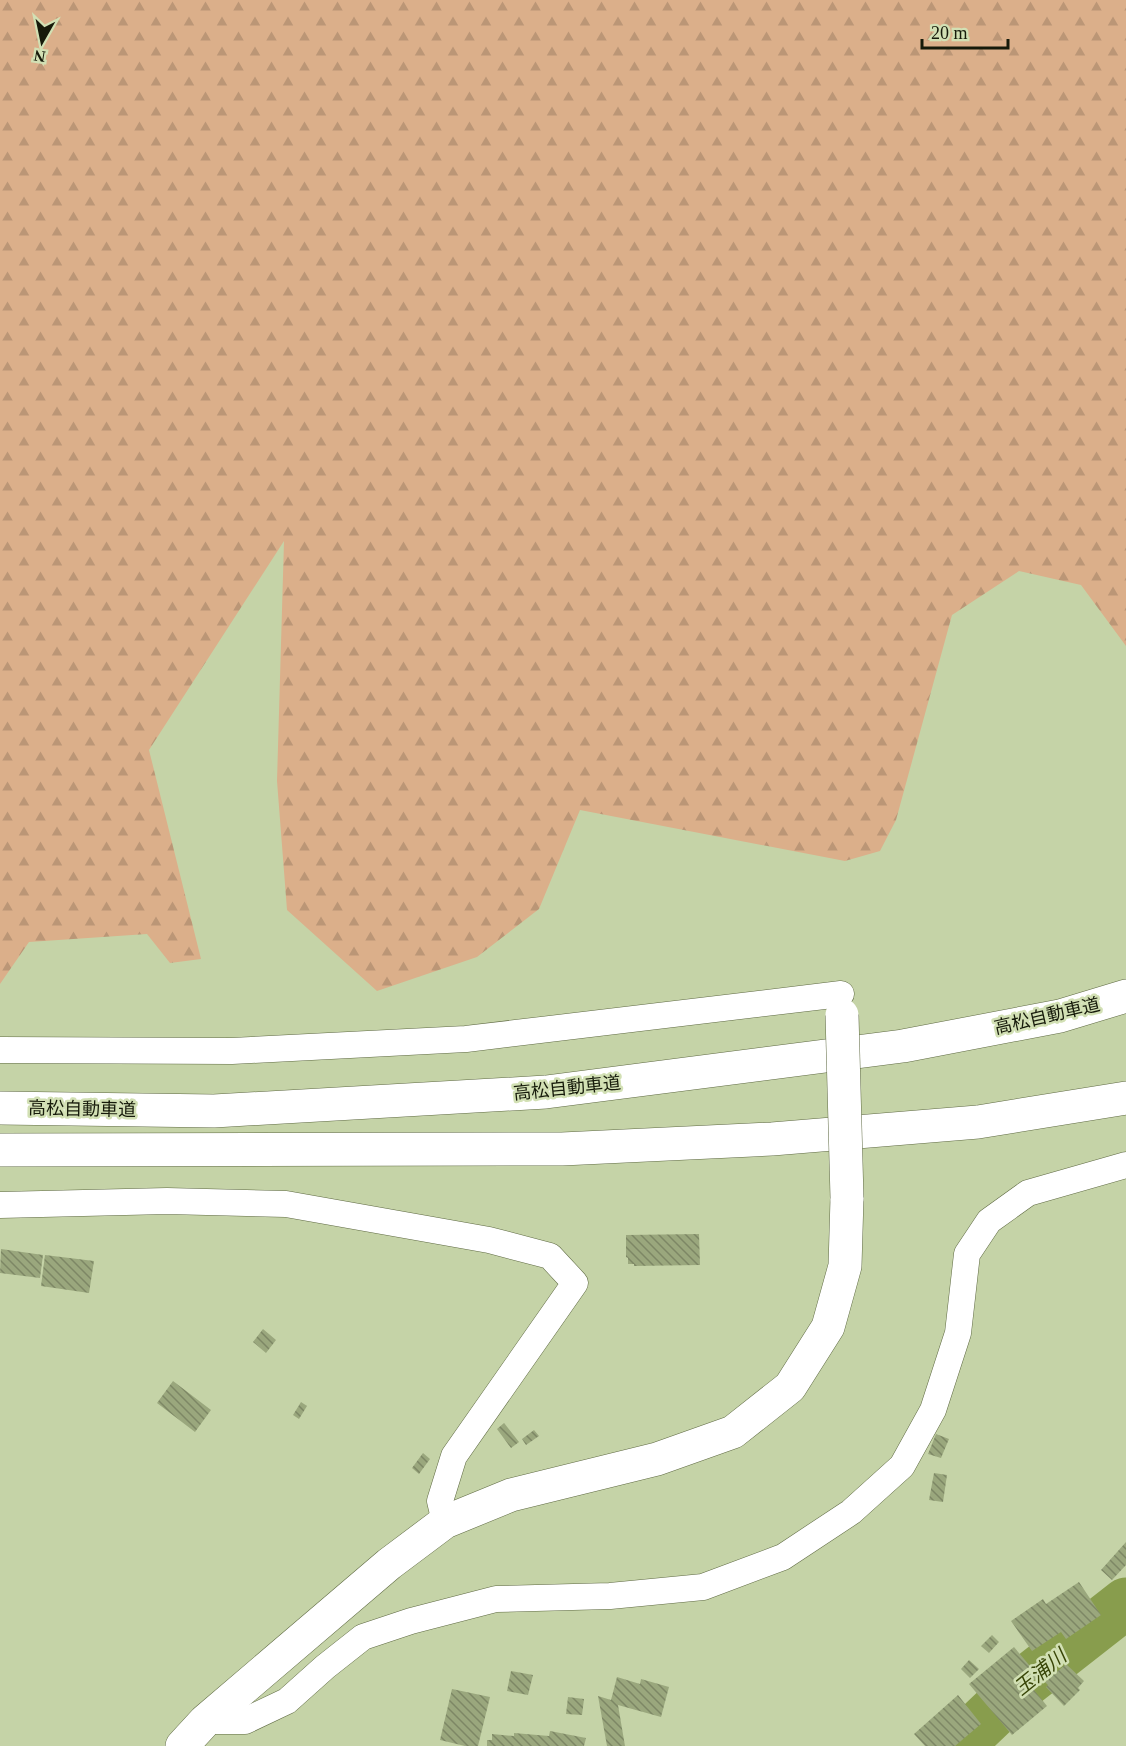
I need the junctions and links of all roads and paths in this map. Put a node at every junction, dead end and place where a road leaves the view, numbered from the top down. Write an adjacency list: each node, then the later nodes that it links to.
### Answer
1 (1126, 996): 5 (main road, 高松自動車道)
2 (842, 1004): 3 (street); 9 (main road, bridge)
3 (0, 1050)
4 (1126, 1098): 6 (main road)
5 (0, 1108)
6 (0, 1150)
7 (1126, 1165): 10 (street)
8 (0, 1205): 9 (street)
9 (446, 1522): 10 (main road)
10 (205, 1721): 11 (main road)
11 (182, 1746)

